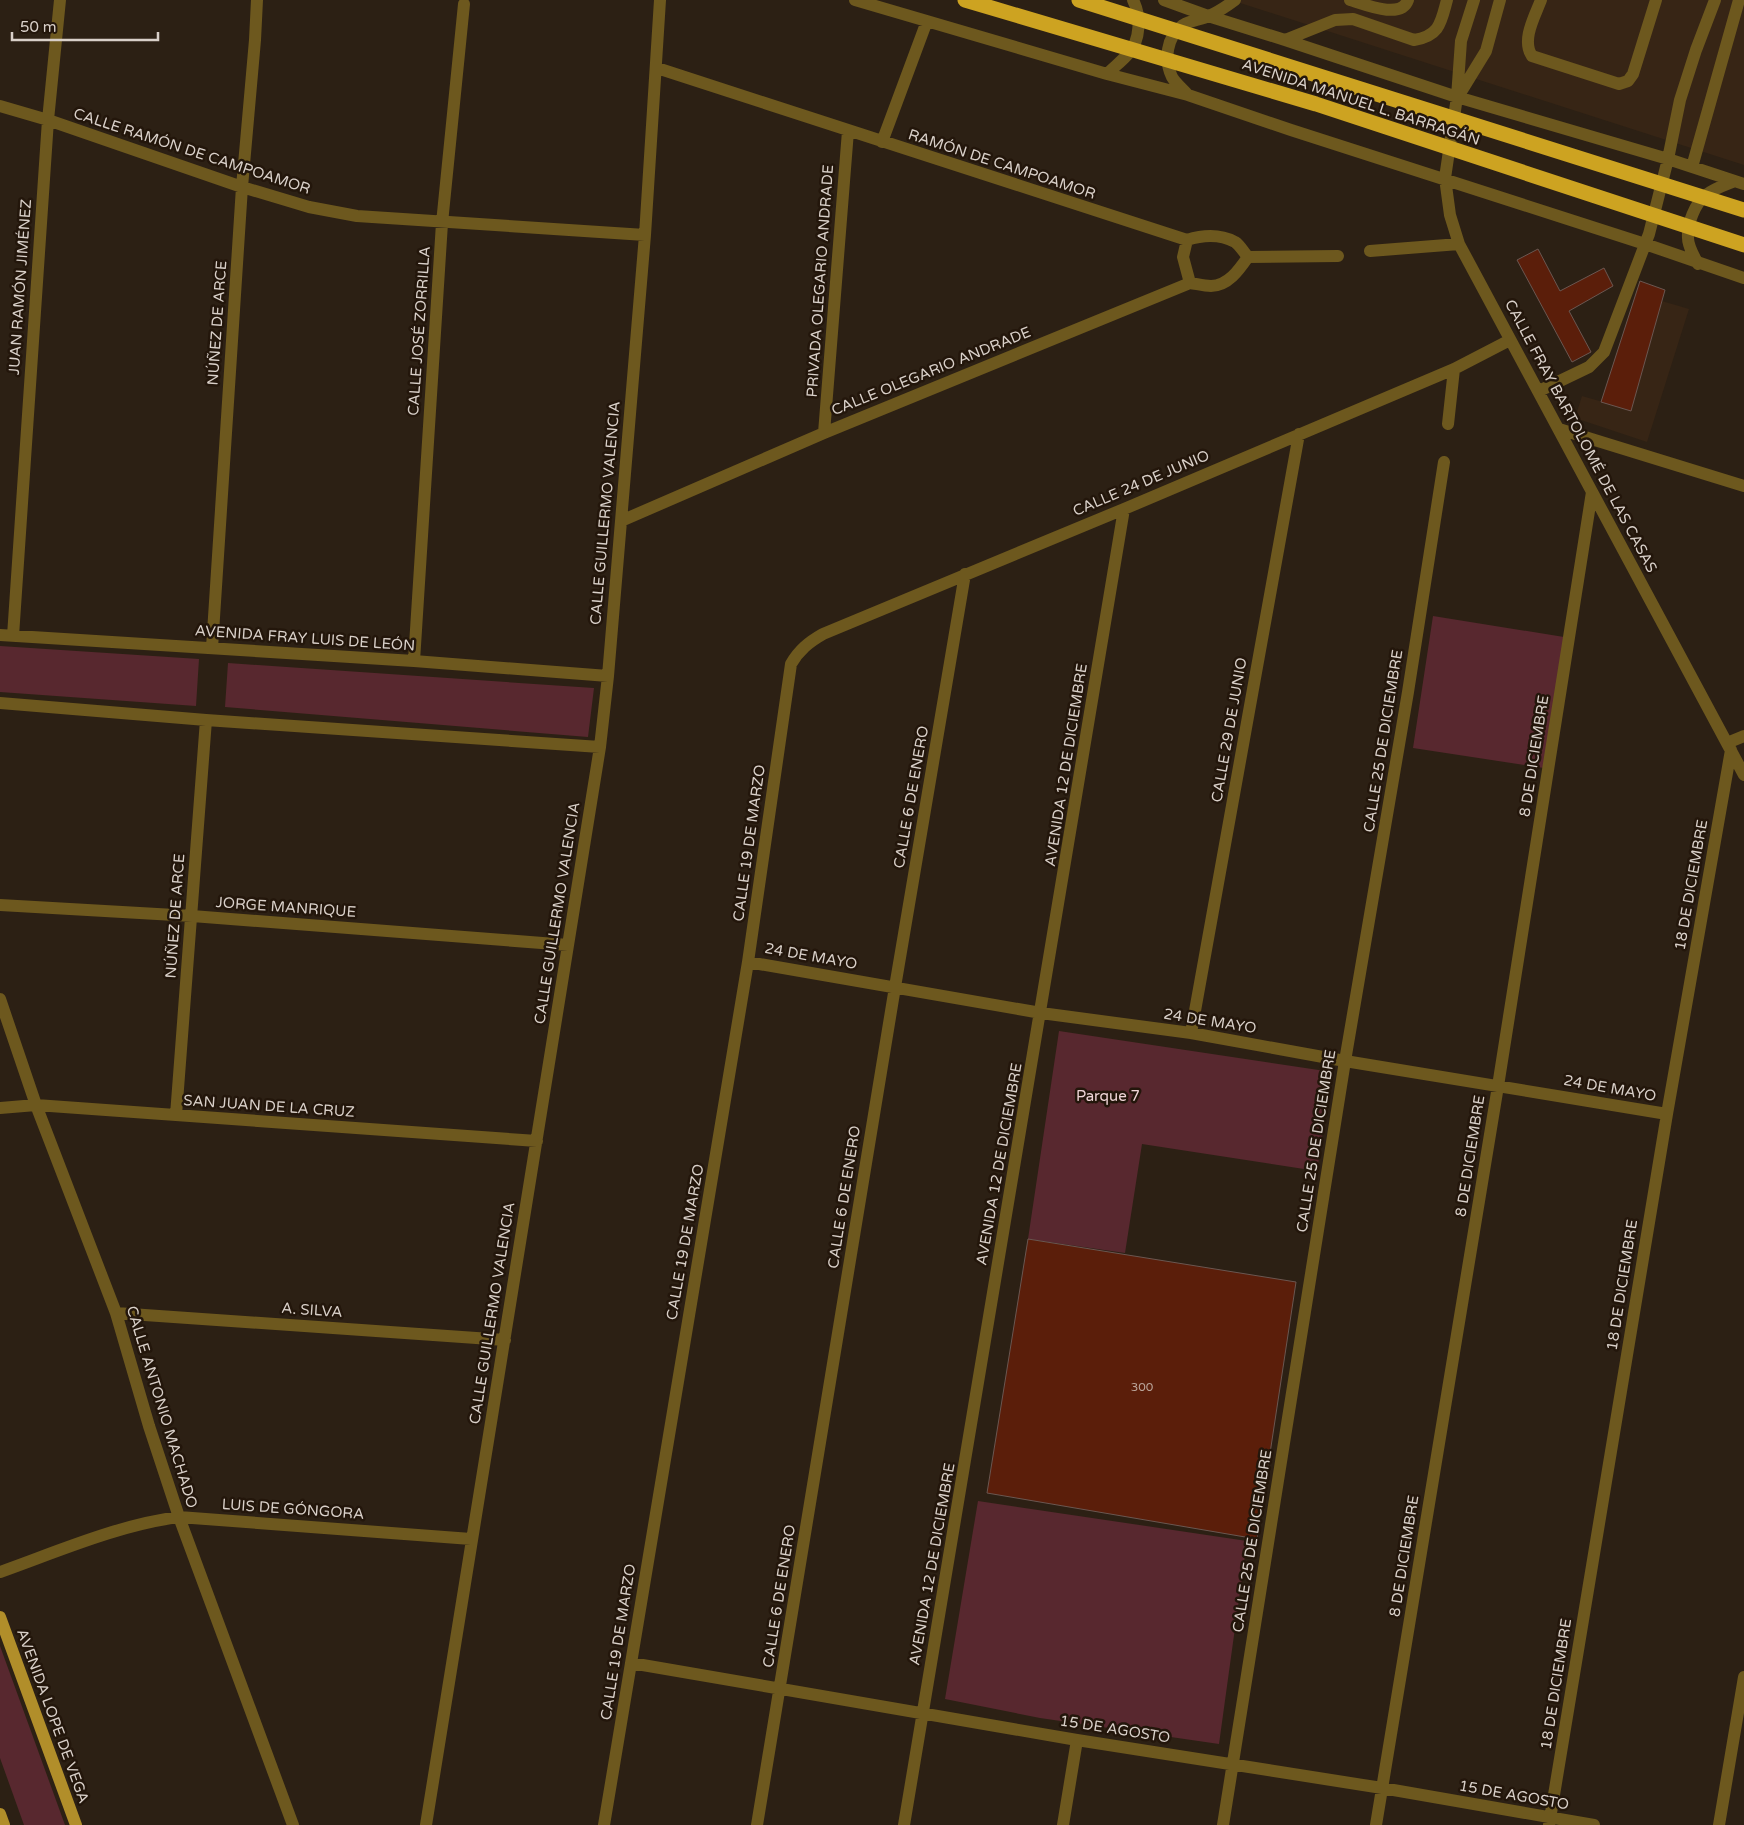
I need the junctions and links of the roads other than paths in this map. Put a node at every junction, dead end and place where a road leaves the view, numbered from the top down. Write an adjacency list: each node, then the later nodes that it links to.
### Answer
1 (60, 0): 28 (street, JUAN RAMÓN JIMÉNEZ)
2 (257, 0): 35 (street, NÚÑEZ DE ARCE)
3 (660, 0): 23 (street, CALLE GUILLERMO VALENCIA)
4 (855, 0): 21 (street)
5 (965, 0): 42 (highway, AVENIDA MANUEL L. BARRAGÁN, bridge)
6 (1079, 0): 36 (highway, AVENIDA MANUEL L. BARRAGÁN, bridge)
7 (1133, 0): 24 (street)
8 (1164, 0): 20 (street)
9 (1235, 0): 20 (street)
10 (1350, 0): 11 (street)
11 (1408, 0)
12 (1447, 0): 22 (street)
13 (1474, 0): 26 (street, CALLE FRAY BARTOLOMÉ DE LAS CASAS)
14 (1500, 0): 26 (street)
15 (1541, 0): 16 (street)
16 (1656, 0)
17 (1715, 0): 31 (street)
18 (1739, 0): 32 (street)
19 (464, 4): 37 (street, CALLE JOSÉ ZORRILLA)
20 (1208, 16): 22 (street); 25 (street)
21 (927, 21): 24 (street); 30 (street)
22 (1286, 40): 26 (street)
23 (657, 68): 29 (street, RAMÓN DE CAMPOAMOR); 38 (street, CALLE GUILLERMO VALENCIA)
24 (1107, 74): 25 (street)
25 (1188, 95): 33 (street)
26 (1457, 97): 31 (street); 33 (street, CALLE FRAY BARTOLOMÉ DE LAS CASAS)
27 (0, 106): 28 (street, CALLE RAMÓN DE CAMPOAMOR)
28 (48, 120): 35 (street, CALLE RAMÓN DE CAMPOAMOR); 62 (street, JUAN RAMÓN JIMÉNEZ)
29 (848, 131): 30 (street, RAMÓN DE CAMPOAMOR); 54 (street, PRIVADA OLEGARIO ANDRADE)
30 (882, 142): 39 (street, RAMÓN DE CAMPOAMOR)
31 (1668, 159): 32 (street); 41 (street)
32 (1692, 167): 34 (street)
33 (1444, 178): 40 (street, CALLE FRAY BARTOLOMÉ DE LAS CASAS); 41 (street)
34 (1740, 183): 46 (street)
35 (242, 187): 37 (street, CALLE RAMÓN DE CAMPOAMOR); 63 (street, NÚÑEZ DE ARCE)
36 (1744, 210)
37 (442, 223): 38 (street, CALLE RAMÓN DE CAMPOAMOR); 64 (street, CALLE JOSÉ ZORRILLA)
38 (644, 235): 60 (street, CALLE GUILLERMO VALENCIA)
39 (1187, 240): 45 (street, RAMÓN DE CAMPOAMOR); 48 (street)
40 (1459, 244): 43 (street); 49 (street, CALLE FRAY BARTOLOMÉ DE LAS CASAS)
41 (1645, 244): 46 (street); 51 (street)
42 (1744, 244)
43 (1370, 251)
44 (1338, 256): 45 (street)
45 (1248, 257): 48 (street, CALLE OLEGARIO ANDRADE)
46 (1698, 264): 47 (street)
47 (1744, 278)
48 (1190, 283): 54 (street, CALLE OLEGARIO ANDRADE)
49 (1510, 340): 50 (street, CALLE 24 DE JUNIO); 51 (street, CALLE FRAY BARTOLOMÉ DE LAS CASAS)
50 (1454, 369): 52 (street); 55 (street, CALLE 24 DE JUNIO)
51 (1539, 391): 53 (street, CALLE FRAY BARTOLOMÉ DE LAS CASAS)
52 (1448, 424)
53 (1559, 429): 57 (street); 58 (street, CALLE FRAY BARTOLOMÉ DE LAS CASAS)
54 (824, 433): 60 (street, CALLE OLEGARIO ANDRADE)
55 (1299, 434): 59 (street, CALLE 24 DE JUNIO); 80 (street, CALLE 29 DE JUNIO)
56 (1444, 462): 81 (street, CALLE 25 DE DICIEMBRE)
57 (1744, 486)
58 (1592, 492): 71 (street, CALLE FRAY BARTOLOMÉ DE LAS CASAS); 82 (street, 8 DE DICIEMBRE)
59 (1124, 509): 61 (street, CALLE 24 DE JUNIO); 79 (street, AVENIDA 12 DE DICIEMBRE)
60 (621, 520): 66 (street, CALLE GUILLERMO VALENCIA)
61 (965, 574): 65 (street, CALLE 24 DE JUNIO); 77 (street, CALLE 6 DE ENERO)
62 (6, 635): 63 (street, AVENIDA FRAY LUIS DE LEÓN)
63 (212, 648): 64 (street, AVENIDA FRAY LUIS DE LEÓN)
64 (414, 660): 66 (street, AVENIDA FRAY LUIS DE LEÓN)
65 (791, 664): 76 (street, CALLE 19 DE MARZO)
66 (608, 676): 70 (street, CALLE GUILLERMO VALENCIA)
67 (0, 703): 68 (street)
68 (206, 720): 70 (street); 74 (street, NÚÑEZ DE ARCE)
69 (1744, 736): 71 (street)
70 (600, 747): 75 (street, CALLE GUILLERMO VALENCIA)
71 (1729, 747): 72 (street, CALLE FRAY BARTOLOMÉ DE LAS CASAS); 85 (street, 18 DE DICIEMBRE)
72 (1744, 775)
73 (0, 905): 74 (street, JORGE MANRIQUE)
74 (192, 916): 75 (street, JORGE MANRIQUE); 86 (street, NÚÑEZ DE ARCE)
75 (568, 944): 87 (street, CALLE GUILLERMO VALENCIA)
76 (748, 962): 77 (street, 24 DE MAYO); 94 (street, CALLE 19 DE MARZO)
77 (895, 987): 79 (street, 24 DE MAYO); 96 (street, CALLE 6 DE ENERO)
78 (0, 999): 83 (street, CALLE ANTONIO MACHADO)
79 (1042, 1013): 80 (street, 24 DE MAYO); 97 (street, AVENIDA 12 DE DICIEMBRE)
80 (1191, 1033): 81 (street, 24 DE MAYO)
81 (1345, 1061): 82 (street, 24 DE MAYO); 99 (street, CALLE 25 DE DICIEMBRE)
82 (1498, 1086): 85 (street, 24 DE MAYO); 100 (street, 8 DE DICIEMBRE)
83 (36, 1105): 84 (street, SAN JUAN DE LA CRUZ); 86 (street, SAN JUAN DE LA CRUZ); 88 (street, CALLE ANTONIO MACHADO)
84 (0, 1108)
85 (1667, 1114): 102 (street, 18 DE DICIEMBRE)
86 (176, 1116): 87 (street, SAN JUAN DE LA CRUZ)
87 (537, 1141): 89 (street, CALLE GUILLERMO VALENCIA)
88 (116, 1313): 89 (street, A. SILVA); 90 (street, CALLE ANTONIO MACHADO)
89 (505, 1340): 91 (street, CALLE GUILLERMO VALENCIA)
90 (179, 1517): 91 (street, LUIS DE GÓNGORA); 92 (street, LUIS DE GÓNGORA); 105 (street, CALLE ANTONIO MACHADO)
91 (471, 1539): 106 (street, CALLE GUILLERMO VALENCIA)
92 (0, 1572)
93 (1, 1621): 104 (main road, AVENIDA LOPE DE VEGA)
94 (630, 1663): 96 (street, 15 DE AGOSTO); 107 (street, CALLE 19 DE MARZO)
95 (1744, 1677): 114 (street)
96 (780, 1689): 97 (street, 15 DE AGOSTO); 108 (street, CALLE 6 DE ENERO)
97 (923, 1713): 98 (street, 15 DE AGOSTO); 109 (street, AVENIDA 12 DE DICIEMBRE)
98 (1077, 1740): 99 (street, 15 DE AGOSTO); 110 (street)
99 (1233, 1765): 100 (street, 15 DE AGOSTO); 111 (street, CALLE 25 DE DICIEMBRE)
100 (1382, 1788): 102 (street, 15 DE AGOSTO); 112 (street, 8 DE DICIEMBRE)
101 (0, 1814): 103 (main road)
102 (1550, 1822): 113 (street, 15 DE AGOSTO)
103 (4, 1825)
104 (76, 1825)
105 (293, 1825)
106 (426, 1825)
107 (604, 1825)
108 (757, 1825)
109 (904, 1825)
110 (1063, 1825)
111 (1222, 1825)
112 (1376, 1825)
113 (1594, 1825)
114 (1719, 1825)

